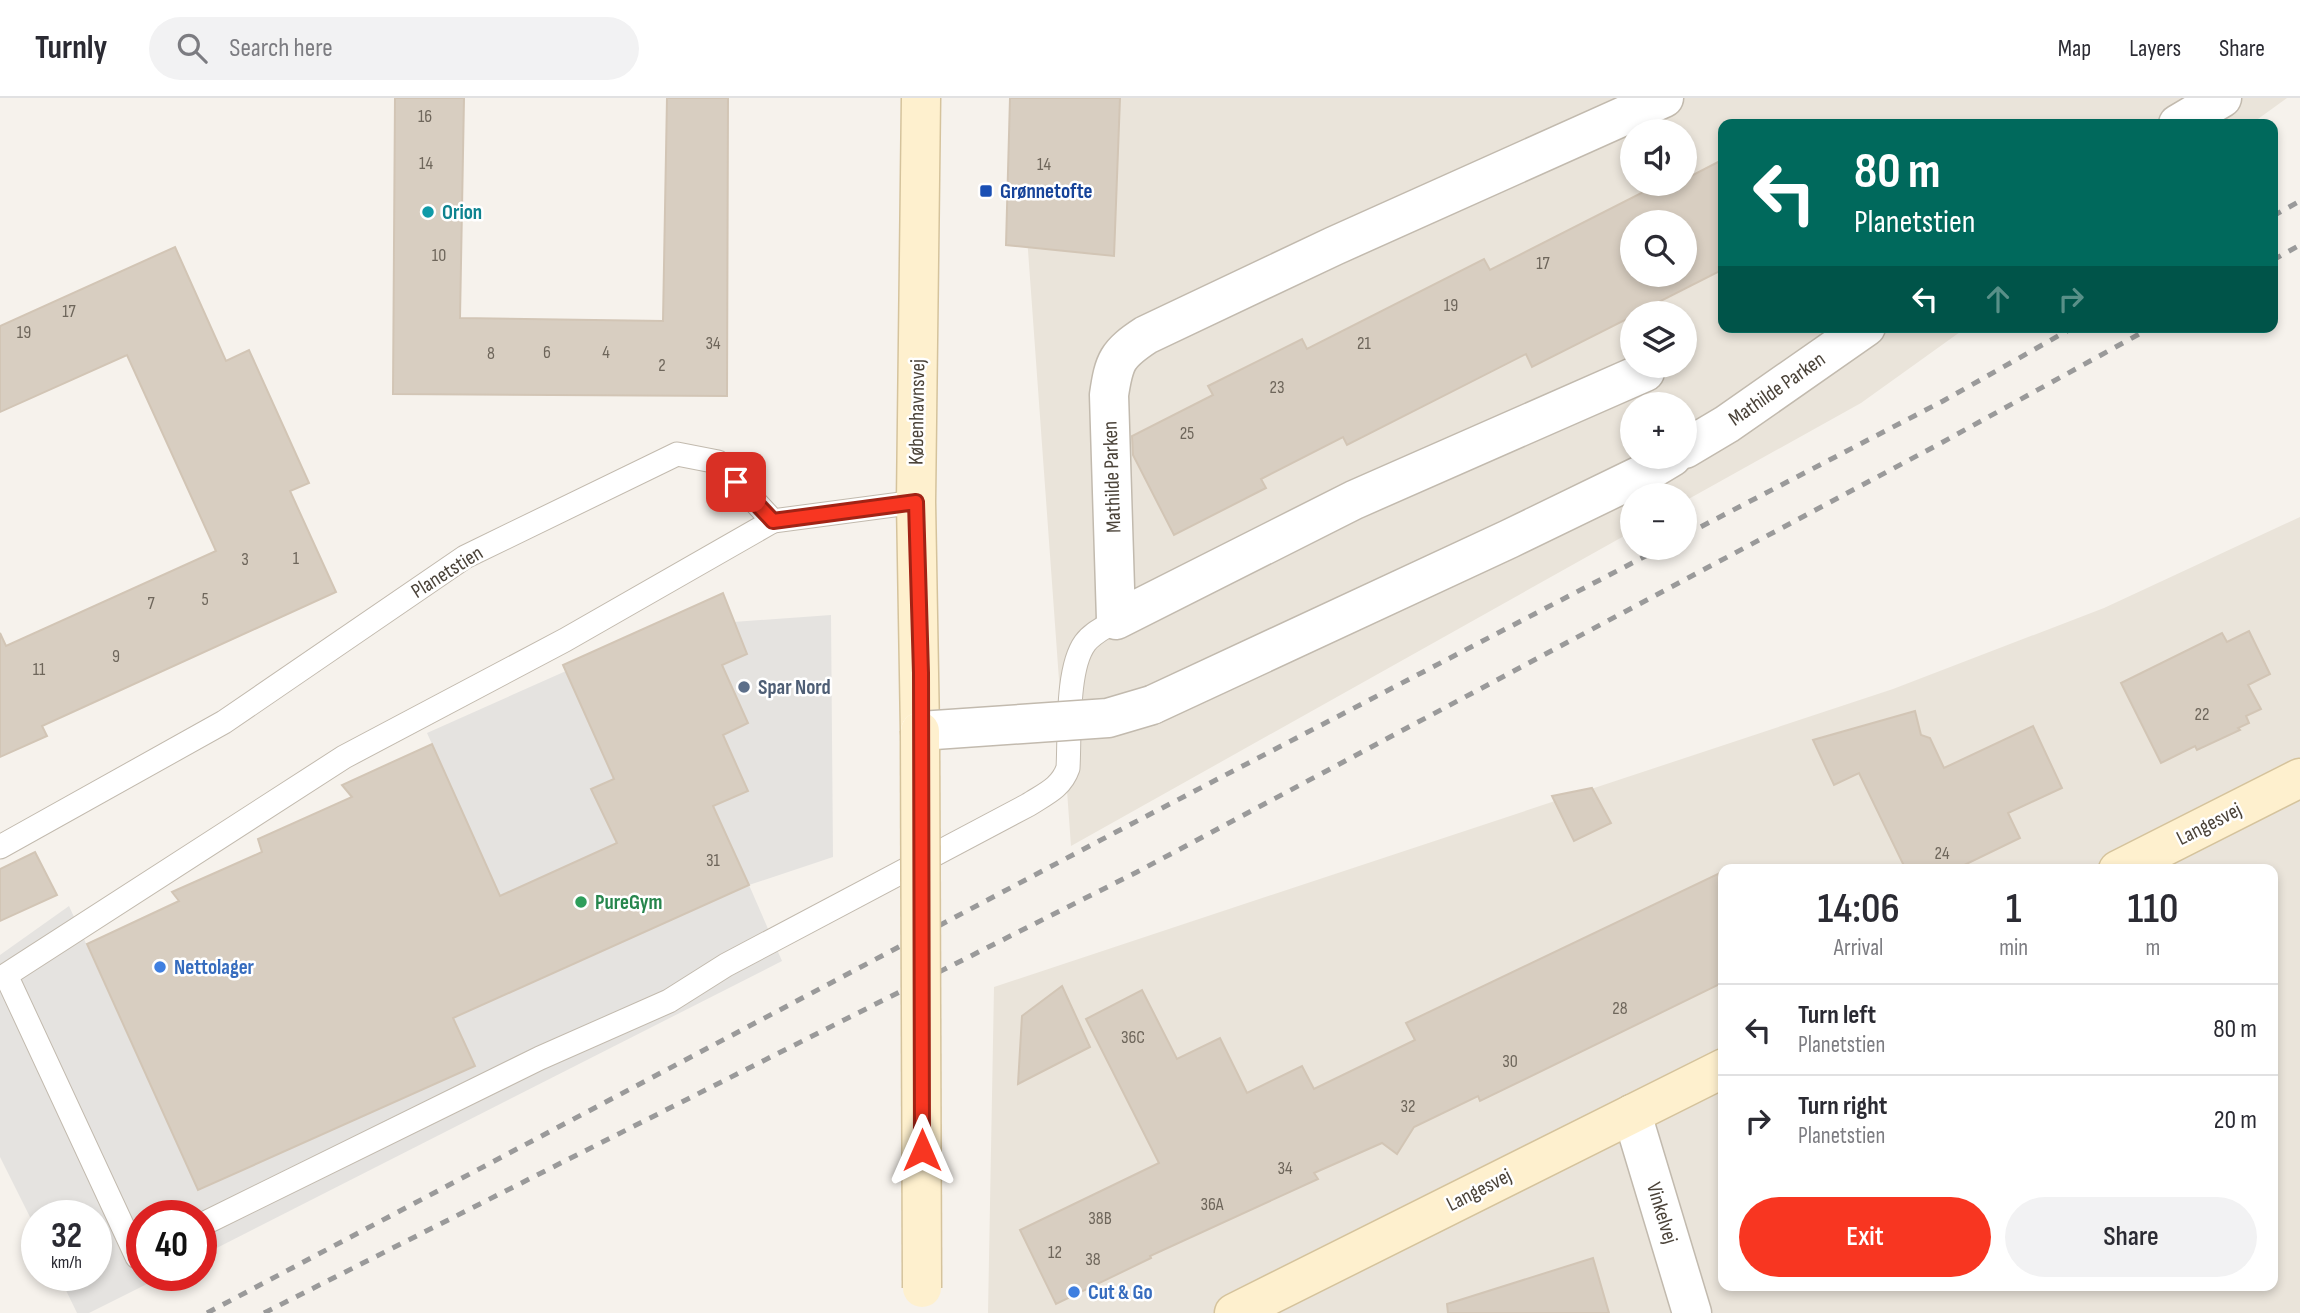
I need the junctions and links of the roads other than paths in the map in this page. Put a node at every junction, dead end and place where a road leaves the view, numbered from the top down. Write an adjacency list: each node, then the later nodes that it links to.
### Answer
1 (921, 98): 9 (street, Københavnsvej)
2 (1664, 98): 11 (street, Mathilde Parken)
3 (2222, 98): 4 (street)
4 (2186, 119)
5 (1857, 333): 7 (street, Mathilde Parken)
6 (1631, 378): 11 (street)
7 (1697, 442)
8 (1652, 469): 12 (street, bridge)
9 (916, 502): 10 (lane); 12 (street, Københavnsvej)
10 (773, 521): 14 (lane, Planetstien); 19 (lane)
11 (1116, 620): 18 (lane)
12 (920, 731): 20 (street, Københavnsvej, bridge)
13 (2300, 778): 15 (street, Langesvej)
14 (0, 847)
15 (2130, 864)
16 (1718, 1071): 17 (street, Langesvej)
17 (1632, 1114): 21 (street, Langesvej); 22 (street, Vinkelvej)
18 (217, 1217)
19 (126, 1233)
20 (921, 1301)
21 (1234, 1313)
22 (1692, 1313)

